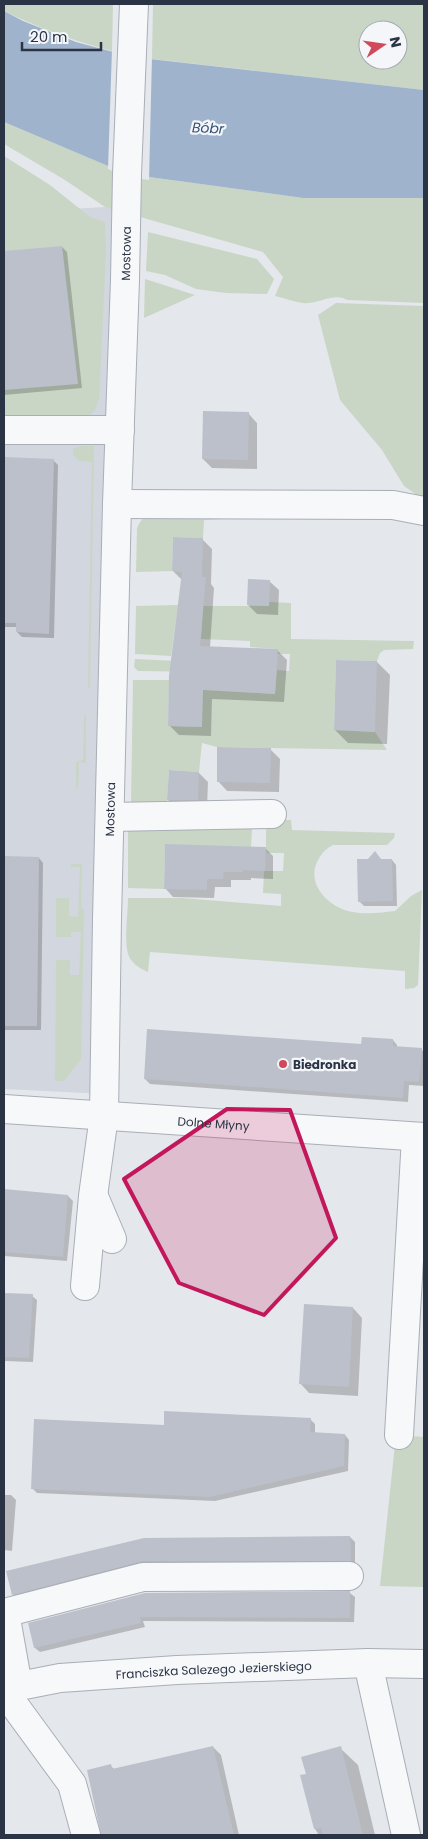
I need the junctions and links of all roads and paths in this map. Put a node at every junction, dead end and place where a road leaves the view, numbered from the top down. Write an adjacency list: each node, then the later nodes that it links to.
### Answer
1 (134, 4): 3 (street, Mostowa)
2 (4, 430): 3 (street)
3 (120, 430): 4 (street, Mostowa)
4 (117, 504): 5 (street); 7 (street, Mostowa)
5 (424, 511)
6 (272, 814): 7 (street)
7 (110, 817): 9 (street, Mostowa)
8 (4, 1109): 9 (street, Dolne Młyny)
9 (104, 1116): 10 (street, Dolne Młyny); 11 (street, Mostowa)
10 (420, 1137): 14 (street)
11 (93, 1196): 12 (street); 13 (street, Mostowa)
12 (112, 1239)
13 (85, 1286)
14 (399, 1435)
15 (349, 1576): 16 (street)
16 (4, 1613): 19 (street)
17 (368, 1663): 18 (street, Franciszka Salezego Jezierskiego); 19 (street, Franciszka Salezego Jezierskiego); 21 (street)
18 (424, 1664)
19 (8, 1689): 20 (street)
20 (86, 1835)
21 (406, 1835)

